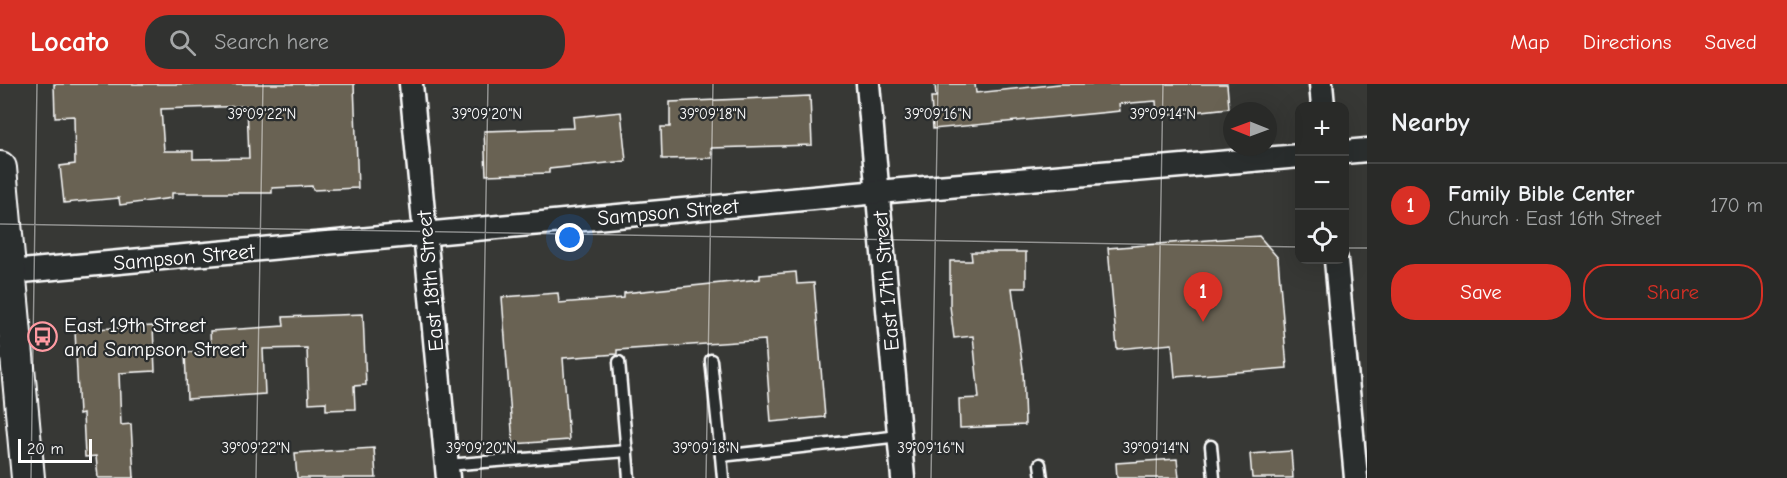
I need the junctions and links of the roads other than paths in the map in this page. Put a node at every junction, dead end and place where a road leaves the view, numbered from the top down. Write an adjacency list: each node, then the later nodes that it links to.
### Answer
1 (411, 84): 10 (street, East 18th Street)
2 (868, 84): 9 (street, East 17th Street)
3 (1321, 84): 4 (street)
4 (1323, 102)
5 (1367, 150): 6 (street)
6 (1349, 152)
7 (1295, 156): 9 (street, Sampson Street)
8 (0, 168): 12 (street)
9 (878, 192): 10 (street, Sampson Street); 16 (street, East 17th Street)
10 (426, 236): 12 (street, Sampson Street); 21 (street, East 18th Street)
11 (1337, 264): 15 (street)
12 (4, 273): 22 (street)
13 (711, 360): 19 (lane)
14 (619, 363): 18 (lane)
15 (1357, 390): 28 (street)
16 (900, 436): 19 (lane); 25 (street, East 17th Street)
17 (1211, 446): 27 (lane)
18 (627, 451): 21 (lane); 23 (lane)
19 (721, 456): 24 (lane)
20 (1040, 464): 26 (lane)
21 (447, 472)
22 (28, 478)
23 (629, 478)
24 (723, 478)
25 (903, 478)
26 (1042, 478)
27 (1214, 478)
28 (1356, 478)

